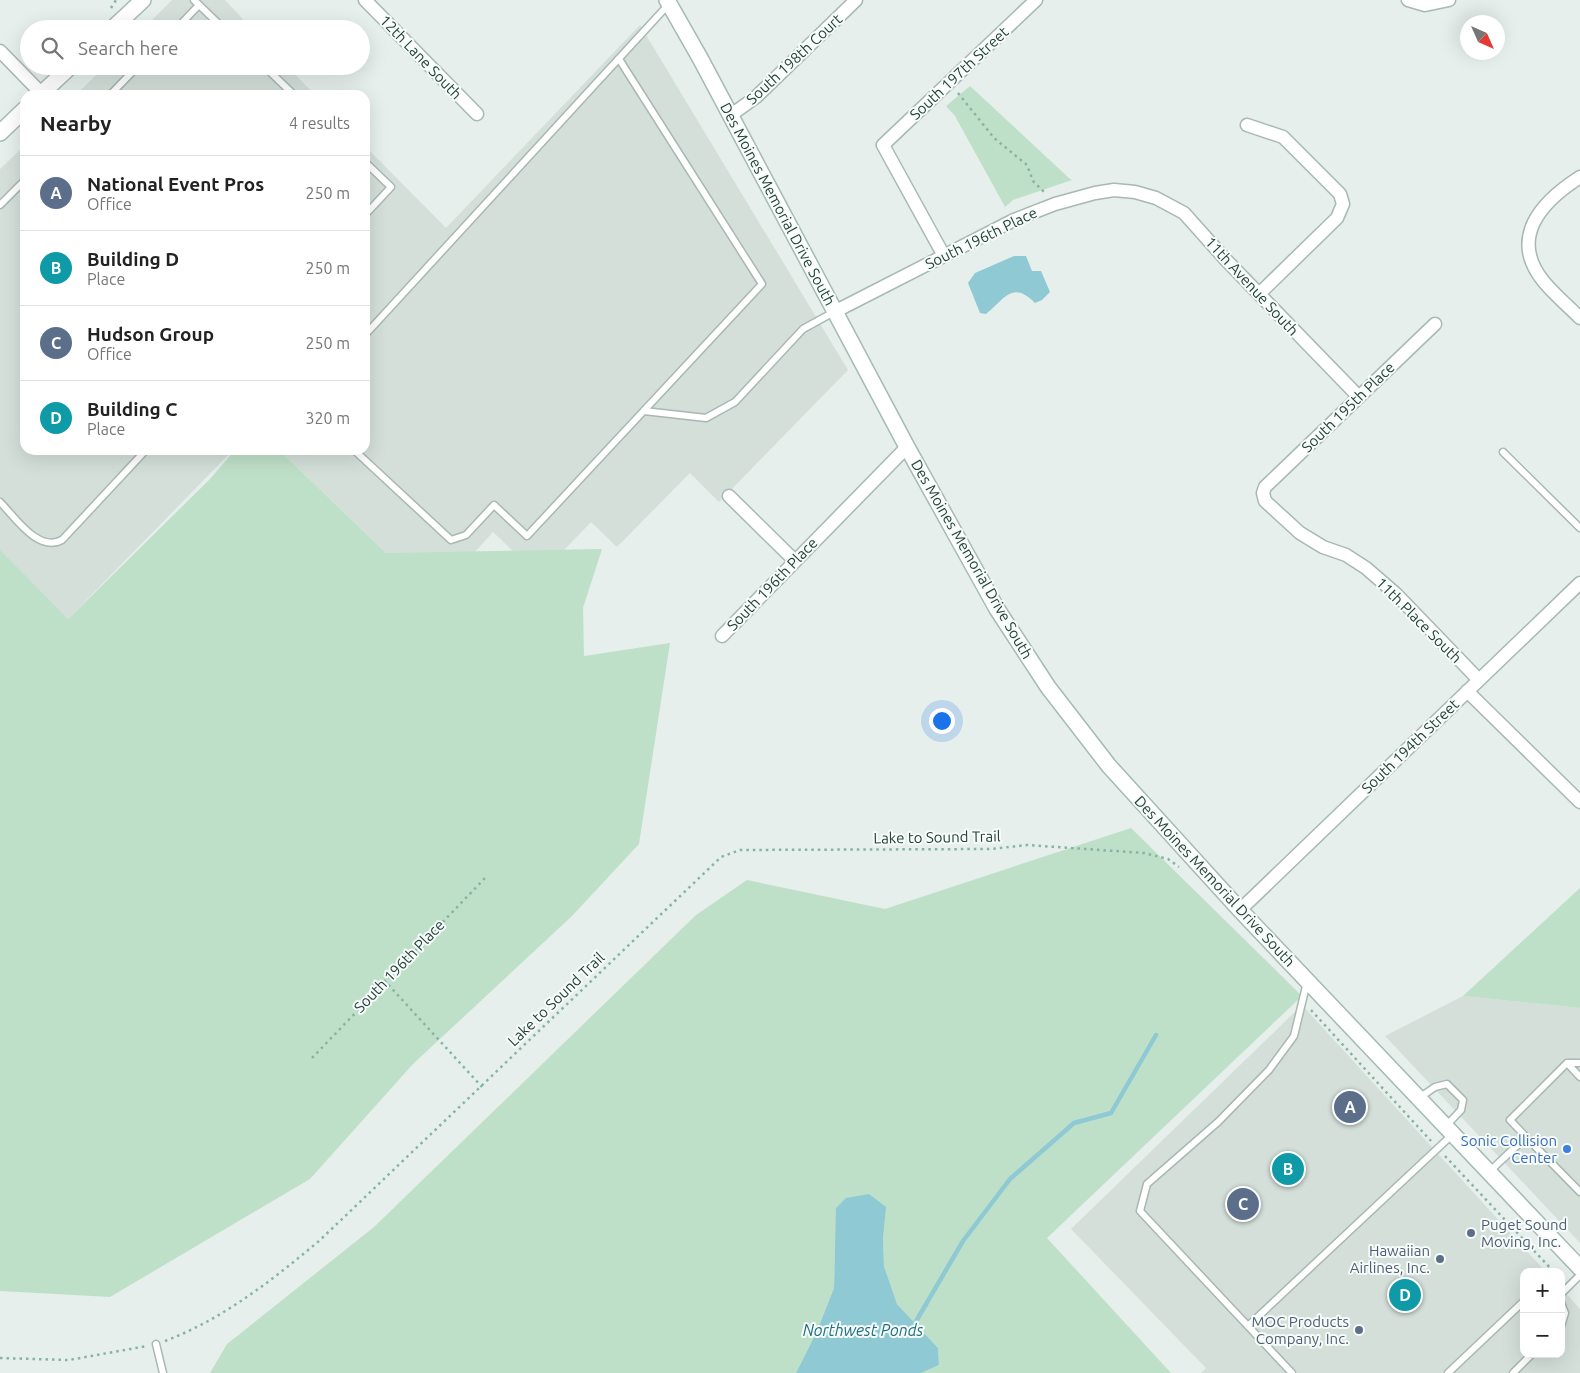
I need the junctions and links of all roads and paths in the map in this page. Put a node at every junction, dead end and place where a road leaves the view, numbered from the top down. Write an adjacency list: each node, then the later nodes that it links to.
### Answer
1 (143, 0): 10 (main road)
2 (194, 0): 9 (lane)
3 (365, 0): 26 (street, 12th Lane South)
4 (856, 0): 27 (street, South 198th Court)
5 (1036, 0): 37 (street, South 197th Street)
6 (1408, 0): 7 (street)
7 (1449, 0)
8 (668, 2): 14 (lane); 27 (main road, Des Moines Memorial Drive South)
9 (199, 5): 11 (lane); 12 (lane)
10 (122, 20)
11 (185, 20)
12 (215, 20)
13 (0, 51): 15 (street)
14 (619, 58): 42 (lane); 44 (lane)
15 (20, 72)
16 (23, 75): 20 (street)
17 (61, 75): 21 (main road)
18 (129, 75): 22 (lane)
19 (273, 75): 23 (lane)
20 (37, 90)
21 (45, 90)
22 (115, 90)
23 (289, 90)
24 (958, 93): 33 (path)
25 (20, 114): 29 (main road)
26 (477, 114)
27 (731, 115): 39 (main road, Des Moines Memorial Drive South)
28 (1247, 125): 38 (street)
29 (0, 132)
30 (370, 167): 36 (lane)
31 (1580, 177): 40 (street)
32 (20, 185): 35 (lane)
33 (1044, 192)
34 (1135, 192): 37 (street, South 196th Place); 38 (street, 11th Avenue South)
35 (0, 205)
36 (370, 210)
37 (944, 256): 39 (street, South 196th Place)
38 (1259, 294): 43 (street, 11th Avenue South)
39 (836, 311): 44 (lane); 45 (main road, Des Moines Memorial Drive South)
40 (1580, 318)
41 (1435, 324): 43 (street, South 195th Place)
42 (370, 330)
43 (1358, 397): 49 (street, South 195th Place)
44 (644, 411): 48 (lane)
45 (907, 447): 53 (street, South 196th Place); 61 (main road, Des Moines Memorial Drive South)
46 (1503, 452): 52 (lane)
47 (141, 455): 51 (lane)
48 (359, 455)
49 (1263, 493): 56 (street, 11th Place South)
50 (729, 496): 53 (street)
51 (0, 502)
52 (1580, 528)
53 (795, 561): 55 (street, South 196th Place)
54 (1580, 583): 56 (street, South 194th Street)
55 (722, 636)
56 (1479, 680): 57 (street, South 194th Street)
57 (1467, 691): 58 (street); 61 (street, South 194th Street)
58 (1580, 802)
59 (1181, 868): 68 (path, Lake to Sound Trail)
60 (488, 876): 62 (path, South 196th Place)
61 (1240, 910): 63 (main road, Des Moines Memorial Drive South)
62 (384, 980): 64 (path, South 196th Place); 68 (path)
63 (1307, 980): 69 (main road, Des Moines Memorial Drive South); 80 (lane)
64 (312, 1058)
65 (1567, 1063): 66 (lane); 67 (lane); 71 (lane)
66 (1580, 1064)
67 (1580, 1077)
68 (482, 1086): 81 (path, Lake to Sound Trail)
69 (1419, 1098): 70 (main road, Des Moines Memorial Drive South); 70 (lane)
70 (1449, 1130): 72 (lane); 73 (main road, Des Moines Memorial Drive South)
71 (1526, 1138): 73 (lane); 74 (lane)
72 (1438, 1148): 75 (path); 80 (lane)
73 (1489, 1172): 76 (main road, Des Moines Memorial Drive South)
74 (1580, 1192)
75 (1550, 1268)
76 (1580, 1268)
77 (1580, 1275): 78 (lane)
78 (1565, 1290)
79 (1520, 1305): 86 (lane)
80 (1248, 1326): 85 (lane)
81 (156, 1344): 82 (path, Lake to Sound Trail); 84 (lane)
82 (0, 1358)
83 (1528, 1358): 87 (lane)
84 (163, 1373)
85 (1292, 1373)
86 (1448, 1373)
87 (1513, 1373)

